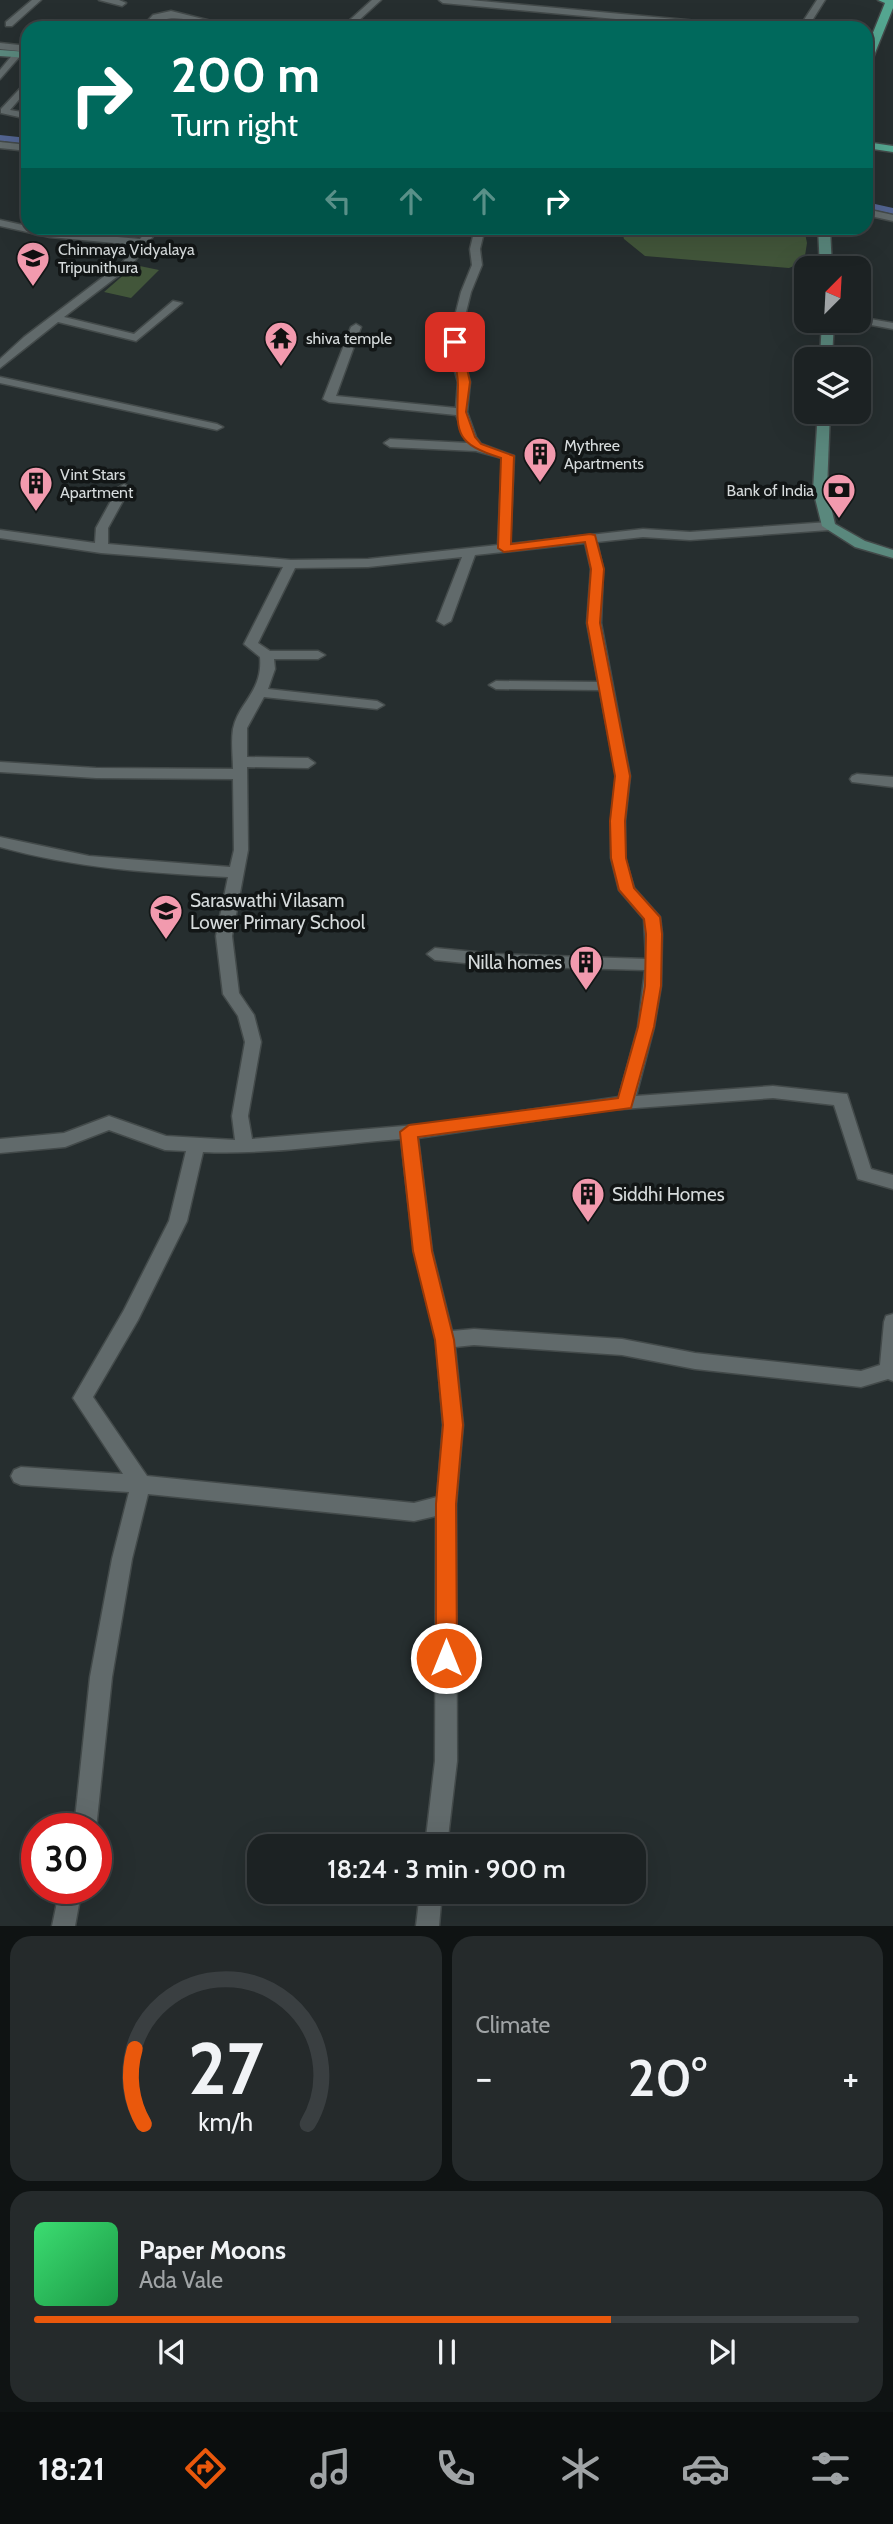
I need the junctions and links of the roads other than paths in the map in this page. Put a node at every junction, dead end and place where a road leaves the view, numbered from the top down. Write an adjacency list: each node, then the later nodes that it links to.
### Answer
1 (37, 0): 13 (street)
2 (103, 0): 7 (street)
3 (377, 0): 10 (street)
4 (444, 0): 11 (street)
5 (821, 0): 12 (street)
6 (889, 1): 14 (main road)
7 (121, 4)
8 (153, 21): 9 (street)
9 (200, 21)
10 (354, 21)
11 (631, 21)
12 (808, 21)
13 (9, 24)
14 (873, 44)
15 (0, 46): 16 (street)
16 (21, 48)
17 (0, 53): 18 (main road)
18 (21, 55)
19 (21, 57): 20 (street)
20 (0, 76)
21 (21, 91): 22 (street)
22 (21, 115)
23 (0, 145): 25 (street)
24 (873, 146): 26 (main road)
25 (21, 147)
26 (893, 149)
27 (873, 214): 28 (street)
28 (893, 218)
29 (0, 223): 30 (street)
30 (21, 228)
31 (61, 235): 35 (street)
32 (147, 235): 35 (street)
33 (478, 235): 44 (street)
34 (824, 235): 36 (main road)
35 (140, 242): 38 (street)
36 (825, 256)
37 (177, 303): 38 (street)
38 (57, 318): 42 (street)
39 (872, 322): 40 (street)
40 (893, 326)
41 (356, 327): 44 (street)
42 (0, 365)
43 (0, 380): 46 (street)
44 (461, 412): 48 (street)
45 (823, 424): 50 (main road)
46 (217, 427)
47 (390, 443): 48 (street)
48 (477, 447): 54 (street)
49 (124, 488): 53 (street)
50 (829, 526): 52 (street); 56 (main road)
51 (0, 534): 53 (street)
52 (590, 538): 54 (street); 62 (street)
53 (100, 548): 57 (street)
54 (504, 548): 55 (street)
55 (470, 551): 57 (street); 58 (street)
56 (893, 554)
57 (292, 564): 59 (street)
58 (443, 621)
59 (267, 655): 60 (street); 63 (street)
60 (318, 655)
61 (496, 685): 62 (street)
62 (604, 686): 73 (street)
63 (261, 692): 64 (street); 67 (street)
64 (377, 705)
65 (308, 763): 67 (street)
66 (0, 767): 67 (street)
67 (242, 768): 71 (street)
68 (857, 779): 69 (street)
69 (893, 782)
70 (0, 842): 71 (street)
71 (237, 872): 78 (street)
72 (435, 954): 73 (street)
73 (653, 965): 74 (street)
74 (625, 1104): 75 (street); 79 (street)
75 (409, 1132): 78 (street); 81 (street)
76 (196, 1145): 77 (street); 78 (street); 84 (street)
77 (0, 1146)
78 (246, 1147)
79 (893, 1182)
80 (893, 1322): 82 (street)
81 (445, 1340): 82 (street); 85 (street)
82 (891, 1372)
83 (21, 1476): 84 (street)
84 (141, 1484): 85 (street); 86 (street)
85 (446, 1504): 87 (street)
86 (87, 1813)
87 (437, 1834)
88 (68, 1904): 90 (street)
89 (430, 1904): 91 (street)
90 (63, 1926)
91 (427, 1926)

